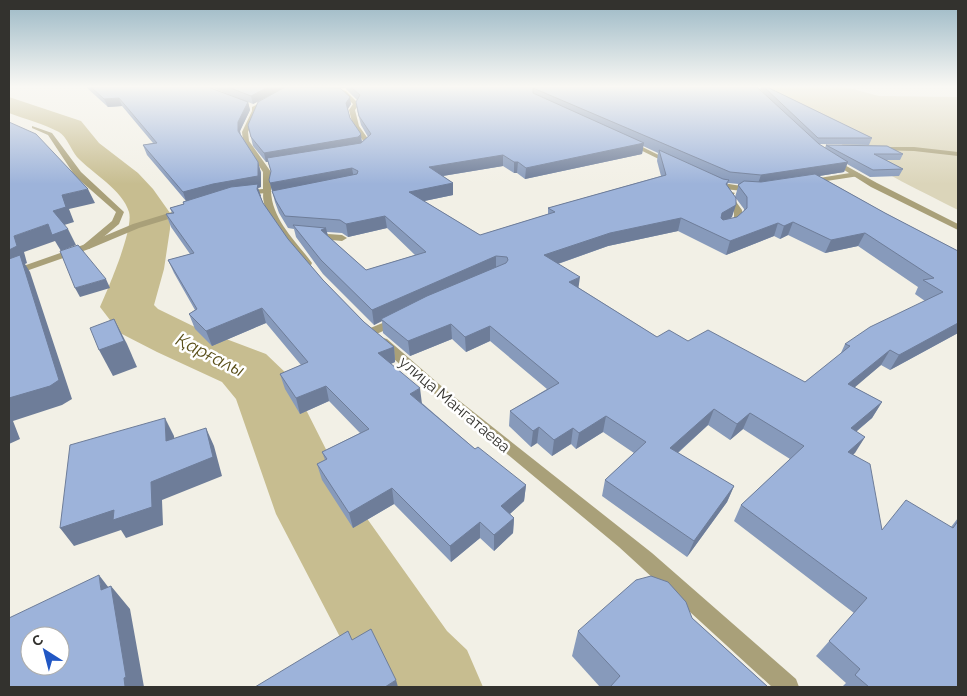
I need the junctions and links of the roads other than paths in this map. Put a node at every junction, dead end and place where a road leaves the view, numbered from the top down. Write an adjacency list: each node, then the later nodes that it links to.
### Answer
1 (251, 119): 18 (street)
2 (354, 119): 6 (street)
3 (34, 127): 24 (street)
4 (623, 140): 9 (street)
5 (874, 149): 7 (street)
6 (353, 150)
7 (958, 154)
8 (826, 156): 10 (street)
9 (681, 168)
10 (856, 174): 12 (street); 20 (street)
11 (707, 179): 14 (street)
12 (815, 181): 13 (street); 16 (street)
13 (795, 184)
14 (737, 190): 15 (street); 21 (street)
15 (757, 190)
16 (832, 190)
17 (232, 195): 18 (street)
18 (269, 196): 22 (street)
19 (195, 208): 24 (street)
20 (958, 227)
21 (722, 229)
22 (297, 233): 23 (street); 26 (street)
23 (342, 238)
24 (86, 247): 25 (street)
25 (9, 274)
26 (317, 276)
27 (406, 316): 28 (street, улица Мангатаева)
28 (788, 687)

